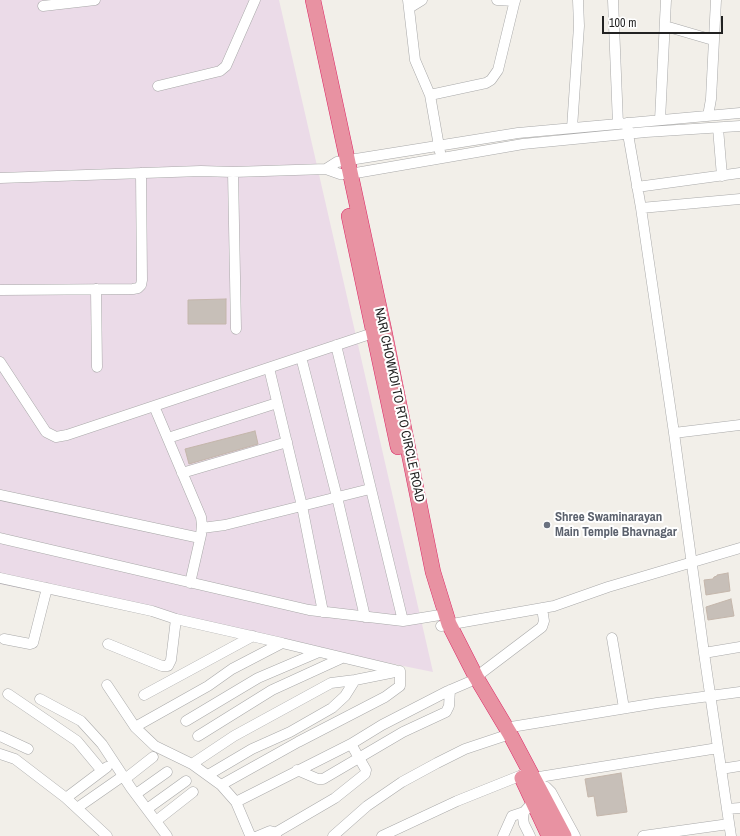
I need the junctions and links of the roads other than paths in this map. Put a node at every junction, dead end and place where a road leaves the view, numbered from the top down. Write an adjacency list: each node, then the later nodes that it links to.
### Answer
1 (95, 0): 13 (street)
2 (255, 0): 16 (street)
3 (304, 0): 28 (highway)
4 (313, 0): 28 (highway, NARI CHOWKDI TO RTO CIRCLE ROAD)
5 (422, 0): 12 (street)
6 (497, 0): 7 (street)
7 (515, 0): 17 (street)
8 (578, 0): 23 (street)
9 (614, 0): 21 (street)
10 (666, 0): 14 (street)
11 (716, 0): 15 (street)
12 (408, 4): 17 (street)
13 (43, 6)
14 (665, 26): 15 (street); 20 (street)
15 (713, 40): 19 (street)
16 (158, 86)
17 (430, 95): 26 (street)
18 (740, 113): 19 (street)
19 (708, 116): 20 (street)
20 (660, 120): 21 (street)
21 (623, 124): 23 (street); 25 (street)
22 (740, 126): 24 (street)
23 (572, 128): 26 (street)
24 (718, 128): 25 (street); 32 (street)
25 (628, 134): 27 (street); 34 (street)
26 (439, 146): 27 (street); 28 (street)
27 (442, 158): 28 (street)
28 (340, 168): 29 (street); 40 (highway, NARI CHOWKDI TO RTO CIRCLE ROAD)
29 (233, 172): 30 (street); 39 (street)
30 (141, 173): 33 (street); 37 (street)
31 (740, 173): 32 (street)
32 (722, 176): 34 (street)
33 (0, 178)
34 (637, 187): 36 (street)
35 (740, 199): 36 (street)
36 (641, 208): 49 (street)
37 (96, 289): 38 (street); 44 (street)
38 (0, 290)
39 (236, 329)
40 (379, 331): 41 (street); 68 (highway, NARI CHOWKDI TO RTO CIRCLE ROAD)
41 (336, 345): 42 (street); 53 (street)
42 (301, 357): 45 (street); 55 (street)
43 (0, 362): 47 (street)
44 (97, 367)
45 (269, 368): 46 (street); 47 (street)
46 (277, 403): 50 (street); 51 (street)
47 (154, 406): 50 (street)
48 (740, 425): 49 (street)
49 (674, 433): 60 (street)
50 (168, 438): 52 (street)
51 (287, 442): 52 (street); 56 (street)
52 (182, 473): 57 (street)
53 (370, 489): 55 (street); 69 (street)
54 (0, 495): 57 (street)
55 (337, 497): 56 (street); 66 (street)
56 (302, 506): 57 (street); 65 (street)
57 (201, 533): 62 (street)
58 (0, 538): 62 (street)
59 (740, 548): 60 (street)
60 (691, 563): 64 (street); 77 (street)
61 (0, 578): 63 (street)
62 (190, 583): 65 (street)
63 (47, 588): 67 (street); 72 (street)
64 (542, 608): 68 (street); 80 (street)
65 (323, 612): 66 (street)
66 (365, 617): 69 (street)
67 (176, 619): 70 (street); 74 (street)
68 (444, 620): 69 (street); 80 (highway, NARI CHOWKDI TO RTO CIRCLE ROAD)
69 (403, 622)
70 (253, 636): 73 (street); 86 (street)
71 (612, 638): 89 (street)
72 (4, 639)
73 (282, 643): 76 (street); 91 (street)
74 (108, 644)
75 (740, 647): 77 (street)
76 (319, 652): 78 (street); 90 (street)
77 (704, 653): 87 (street)
78 (342, 658): 79 (street); 94 (street)
79 (400, 671): 81 (street); 111 (street)
80 (473, 679): 83 (street); 92 (highway, NARI CHOWKDI TO RTO CIRCLE ROAD)
81 (355, 680): 102 (street); 108 (street)
82 (107, 685): 91 (street)
83 (450, 690): 95 (street); 100 (street)
84 (740, 692): 87 (street)
85 (8, 694): 106 (street)
86 (144, 696)
87 (710, 696): 89 (street); 96 (street)
88 (40, 700): 101 (street)
89 (624, 708): 92 (street)
90 (186, 721)
91 (135, 728): 102 (street)
92 (505, 733): 112 (highway, NARI CHOWKDI TO RTO CIRCLE ROAD); 127 (street)
93 (0, 736): 97 (street)
94 (198, 736)
95 (351, 744): 100 (street); 105 (street)
96 (718, 748): 104 (street); 112 (street)
97 (28, 749)
98 (0, 754): 115 (street)
99 (153, 757): 109 (street)
100 (359, 758): 105 (street); 123 (street)
101 (114, 762): 106 (street); 109 (street)
102 (192, 764): 108 (street)
103 (740, 766): 104 (street)
104 (721, 769): 120 (street)
105 (297, 770): 116 (street)
106 (102, 771): 115 (street)
107 (167, 772): 114 (street)
108 (208, 775): 111 (street)
109 (124, 777): 114 (street); 117 (street)
110 (186, 781): 119 (street)
111 (221, 785): 116 (street)
112 (531, 787): 128 (street); 129 (street); 130 (street); 131 (highway); 132 (highway); 133 (street)
113 (194, 792): 121 (street)
114 (136, 794): 119 (street)
115 (66, 798): 117 (street)
116 (236, 802): 126 (street)
117 (77, 808): 124 (street)
118 (740, 808): 120 (street)
119 (147, 809): 121 (street)
120 (727, 809): 122 (street)
121 (156, 821): 125 (street)
122 (733, 832): 134 (street)
123 (274, 834): 126 (street)
124 (107, 836)
125 (167, 836)
126 (252, 836)
127 (333, 836)
128 (382, 836)
129 (503, 836)
130 (530, 836)
131 (548, 836)
132 (564, 836)
133 (575, 836)
134 (643, 836)

